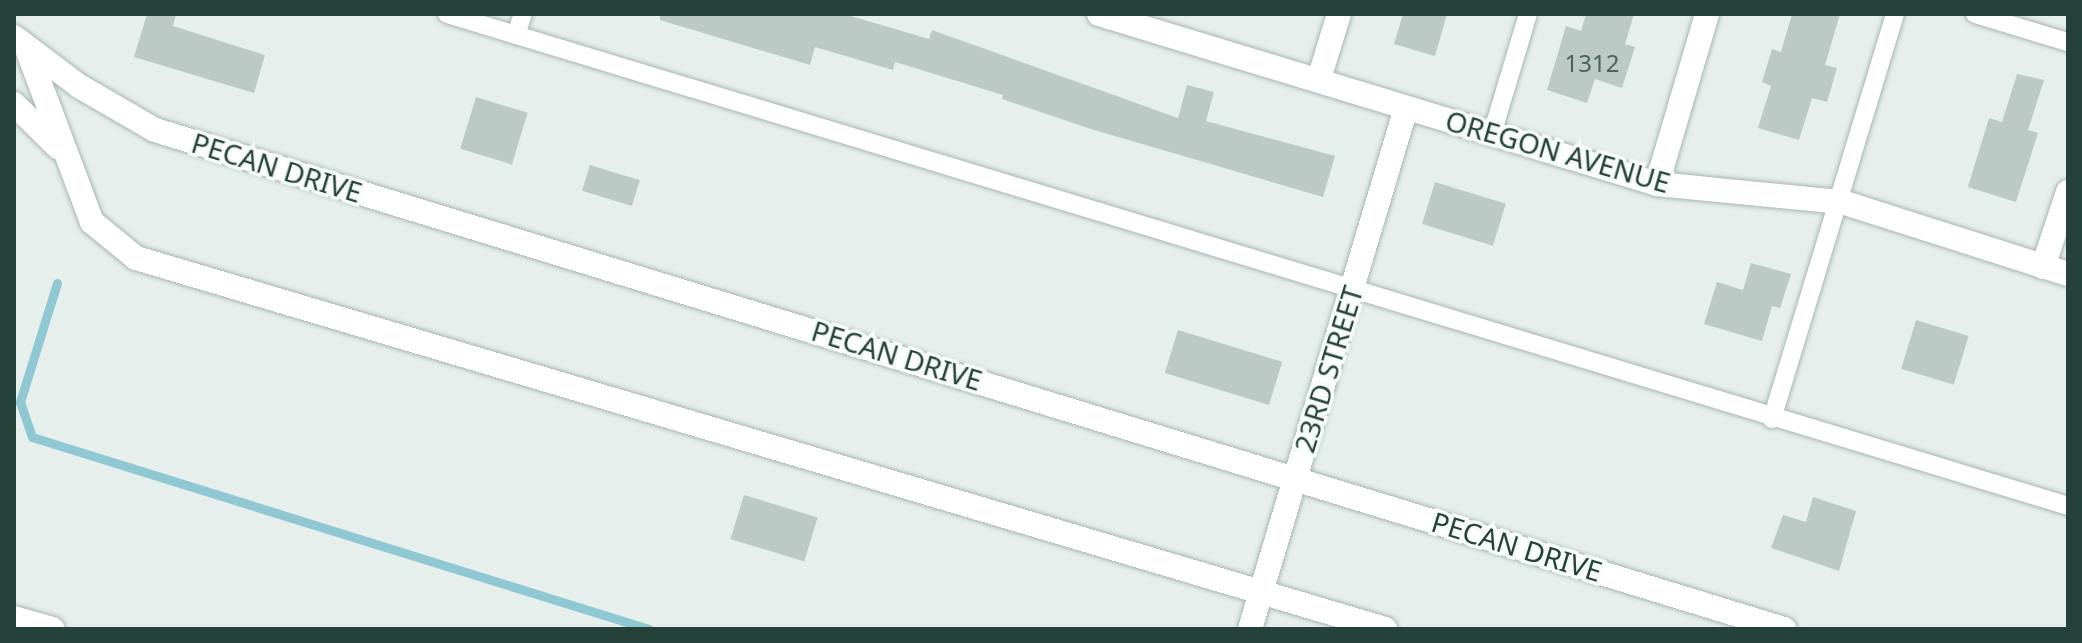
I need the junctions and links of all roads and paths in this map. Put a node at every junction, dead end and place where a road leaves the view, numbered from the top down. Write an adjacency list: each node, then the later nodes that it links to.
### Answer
1 (447, 14): 9 (lane)
2 (523, 14): 9 (lane)
3 (1099, 14): 12 (main road, OREGON AVENUE)
4 (1339, 14): 12 (main road)
5 (1528, 14): 15 (lane)
6 (1707, 14): 17 (main road)
7 (1895, 14): 19 (lane)
8 (1975, 14): 10 (lane)
9 (516, 35): 22 (lane)
10 (2068, 42)
11 (20, 43): 16 (main road, PECAN DRIVE); 24 (main road, PECAN DRIVE)
12 (1319, 79): 14 (main road, OREGON AVENUE)
13 (14, 104): 16 (main road)
14 (1406, 108): 15 (main road, OREGON AVENUE); 22 (main road, 23RD STREET)
15 (1492, 134): 17 (main road, OREGON AVENUE)
16 (63, 152): 26 (main road, PECAN DRIVE)
17 (1657, 184): 19 (main road, OREGON AVENUE)
18 (2068, 192): 20 (main road)
19 (1842, 202): 20 (main road, OREGON AVENUE); 23 (lane)
20 (2043, 267): 21 (main road, OREGON AVENUE)
21 (2068, 274)
22 (1352, 290): 23 (lane); 24 (main road, 23RD STREET)
23 (1772, 419): 25 (lane)
24 (1296, 477): 26 (main road, 23RD STREET); 31 (main road, PECAN DRIVE)
25 (2068, 506)
26 (1261, 592): 29 (main road, 23RD STREET); 30 (main road, PECAN DRIVE)
27 (14, 618): 28 (main road)
28 (52, 629)
29 (1250, 629)
30 (1385, 629)
31 (1784, 629)

